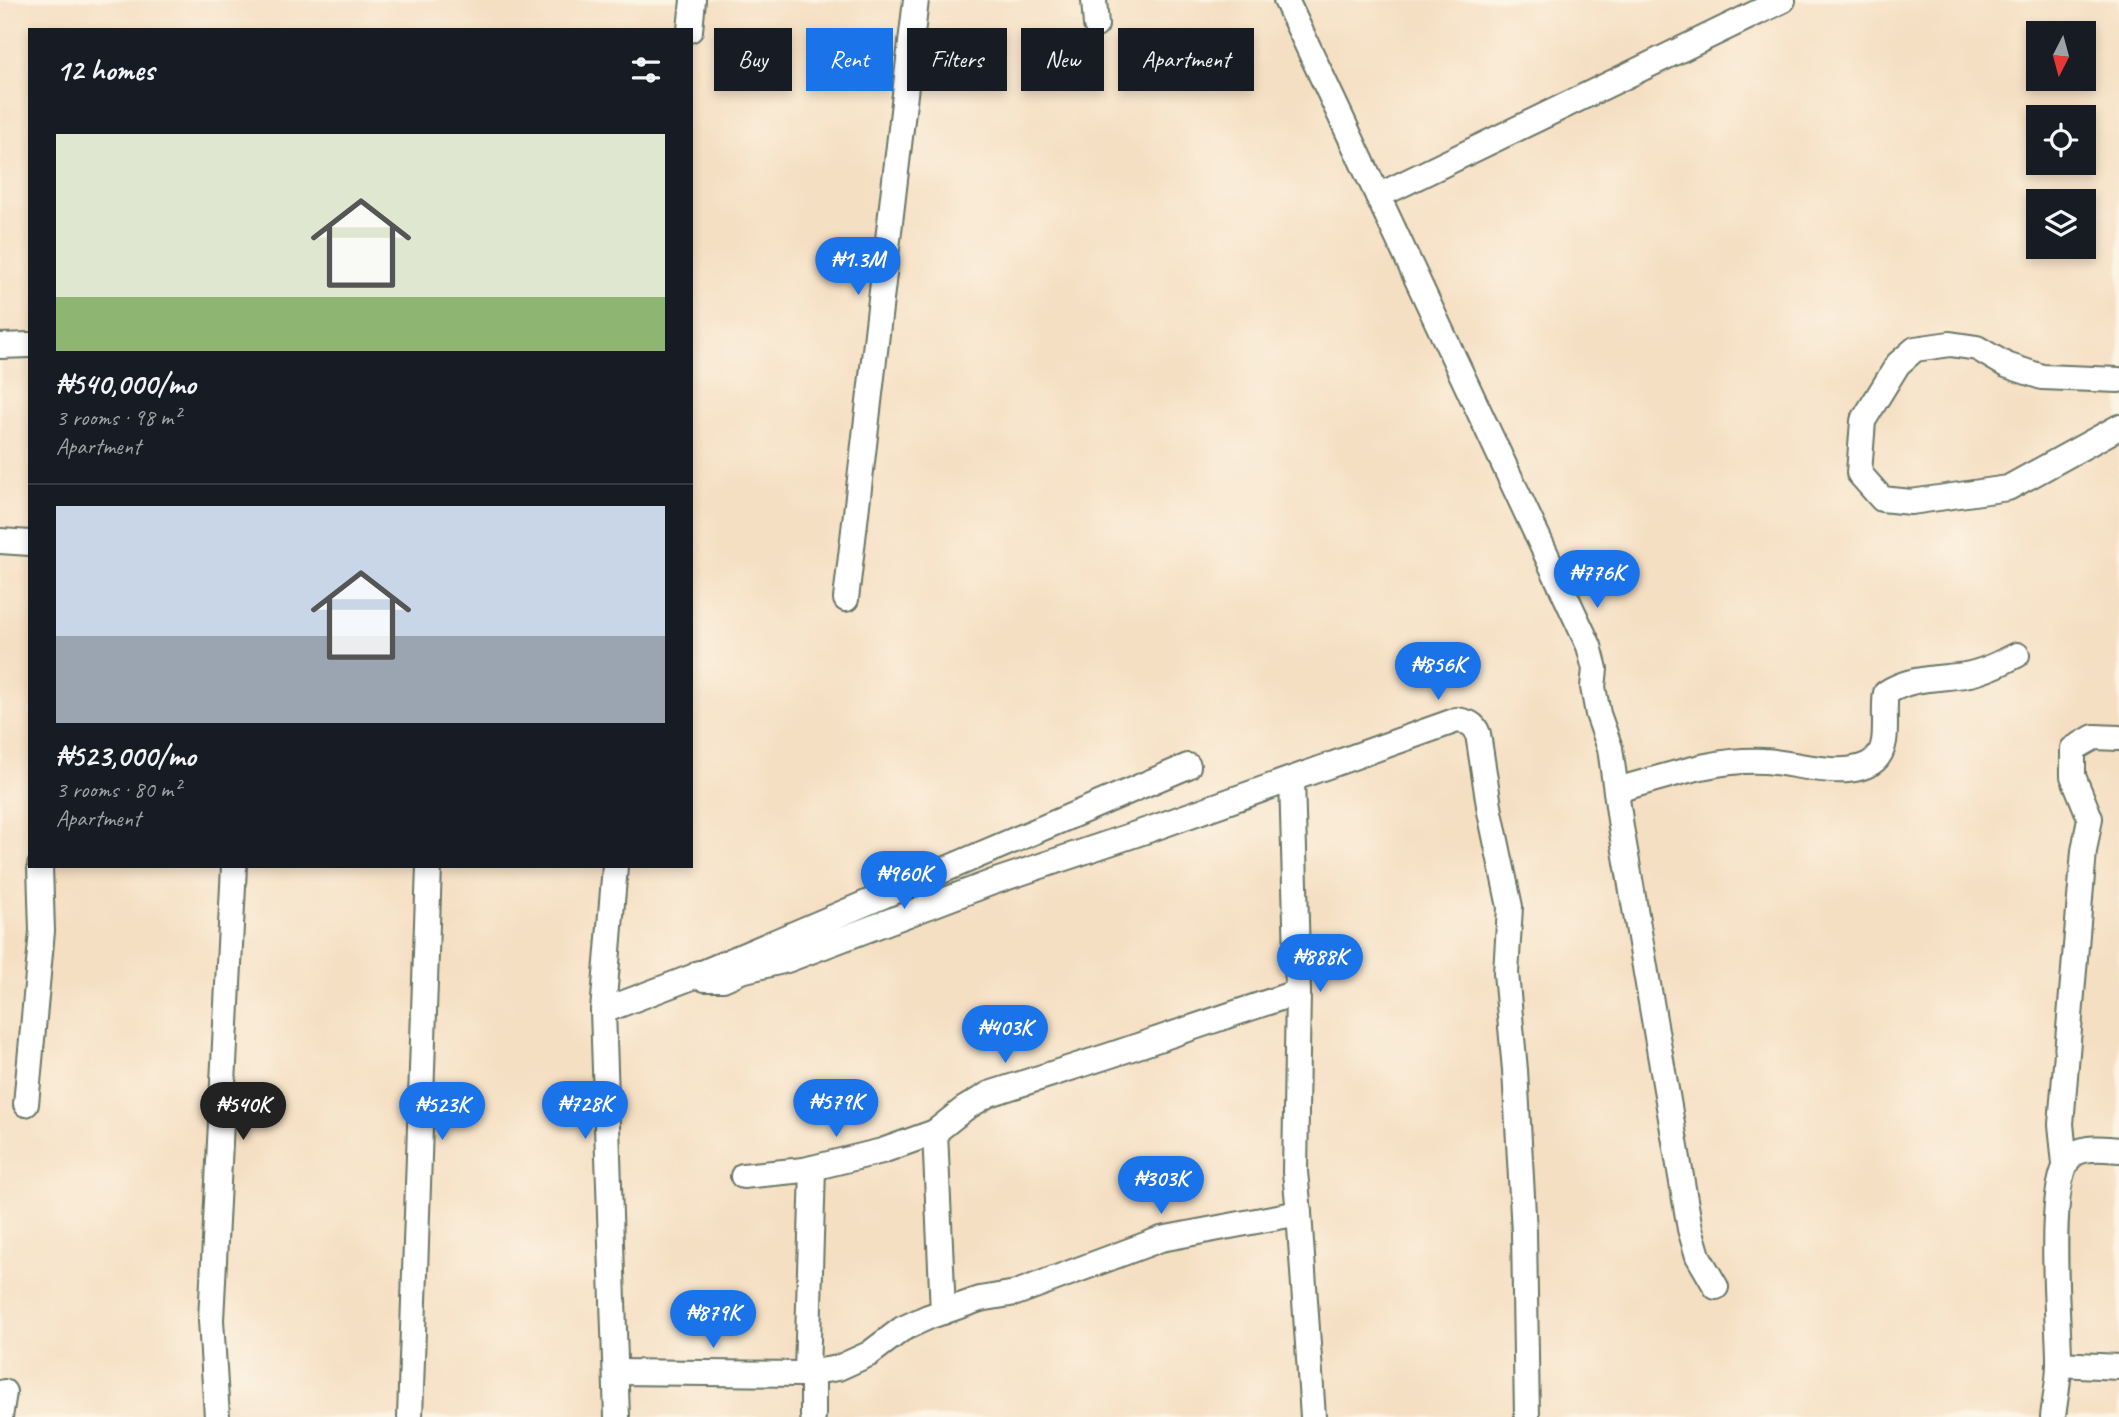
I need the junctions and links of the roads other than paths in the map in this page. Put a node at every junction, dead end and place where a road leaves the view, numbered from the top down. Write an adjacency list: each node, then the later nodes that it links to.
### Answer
1 (693, 0): 7 (street)
2 (916, 0): 15 (street)
3 (1094, 0): 6 (street)
4 (1286, 0): 8 (street)
5 (1783, 0): 8 (street)
6 (1097, 25)
7 (690, 28)
8 (1378, 195): 20 (street)
9 (28, 345): 10 (street)
10 (0, 346)
11 (2119, 380): 12 (street)
12 (2119, 427)
13 (0, 541): 14 (street)
14 (28, 542)
15 (846, 599)
16 (2017, 655): 20 (street)
17 (2119, 738): 31 (street)
18 (1188, 766): 25 (street)
19 (1292, 779): 25 (street); 26 (street); 48 (street)
20 (1616, 790): 35 (street)
21 (40, 868): 28 (street)
22 (234, 868): 43 (street)
23 (429, 868): 44 (street)
24 (615, 868): 27 (street)
25 (699, 974): 27 (street)
26 (1298, 992): 29 (street); 34 (street)
27 (603, 1011): 39 (street)
28 (26, 1104)
29 (935, 1132): 32 (street); 36 (street)
30 (2119, 1150): 31 (street)
31 (2066, 1164): 37 (street)
32 (813, 1168): 33 (street); 40 (street)
33 (743, 1177)
34 (1299, 1213): 36 (street); 47 (street)
35 (1716, 1287)
36 (943, 1312): 40 (street)
37 (2059, 1364): 38 (street); 49 (street)
38 (2119, 1367)
39 (615, 1372): 40 (street); 45 (street)
40 (810, 1372): 46 (street)
41 (4, 1392): 42 (street)
42 (0, 1417)
43 (217, 1417)
44 (410, 1417)
45 (617, 1417)
46 (813, 1417)
47 (1312, 1417)
48 (1527, 1417)
49 (2053, 1417)

